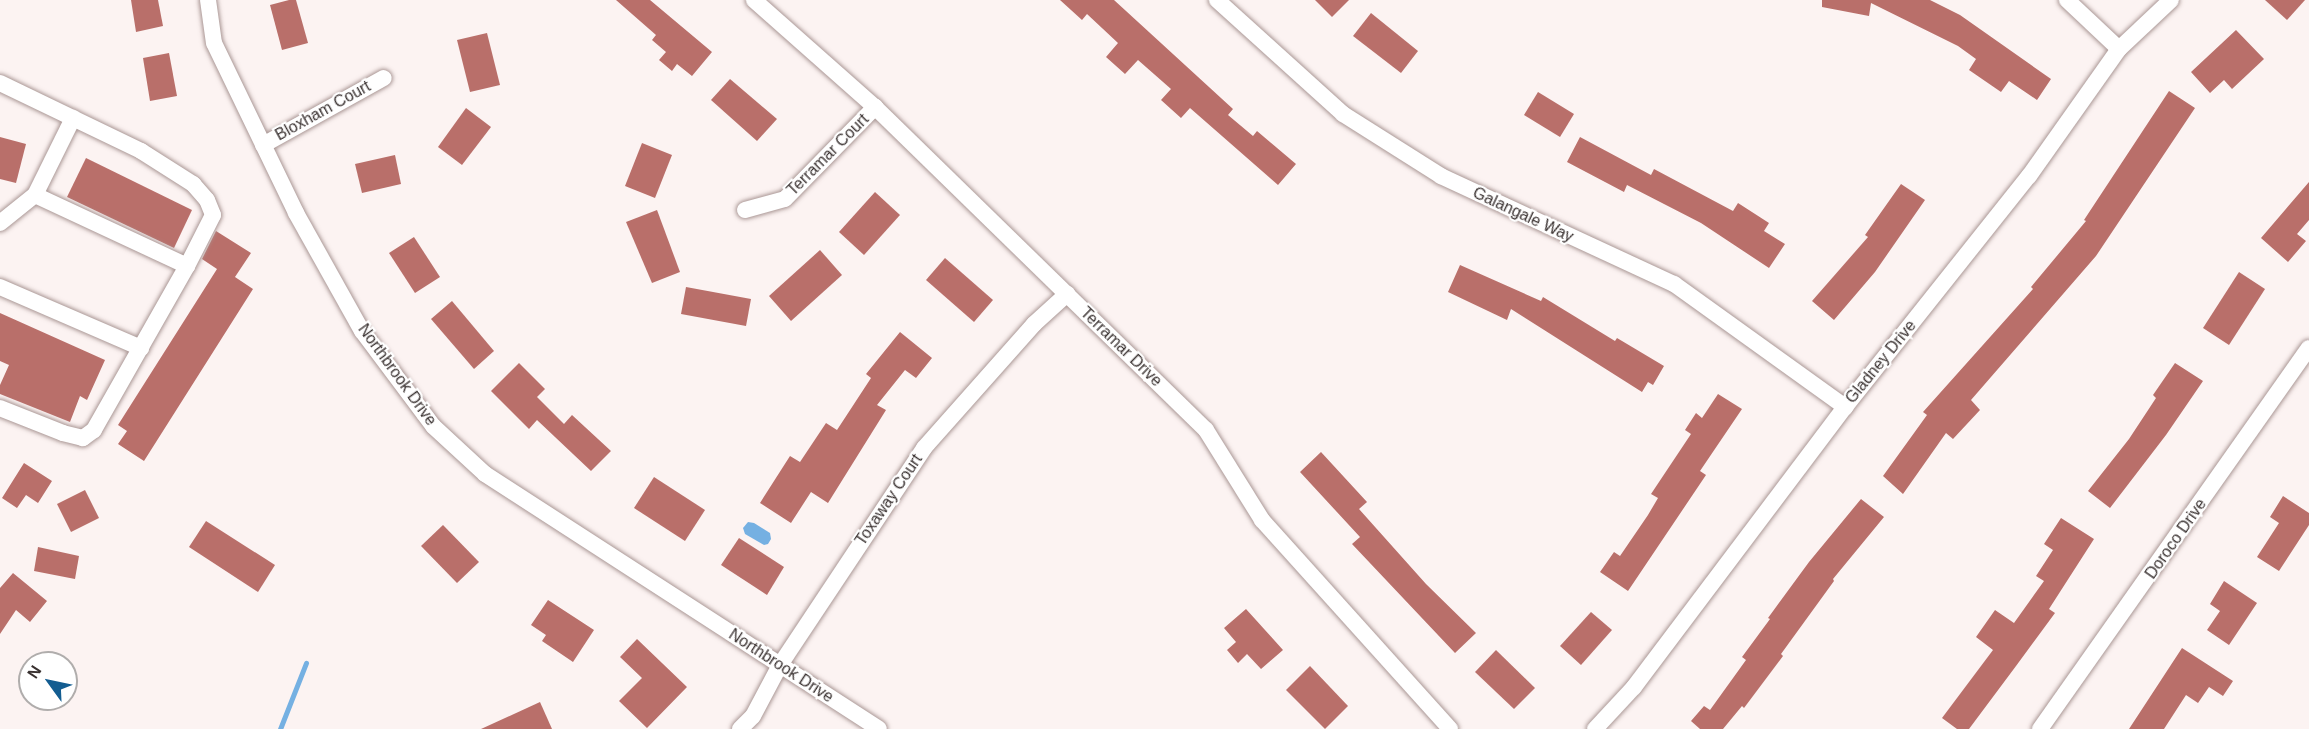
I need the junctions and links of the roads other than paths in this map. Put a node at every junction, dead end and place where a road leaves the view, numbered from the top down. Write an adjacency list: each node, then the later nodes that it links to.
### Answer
1 (208, 0): 11 (street, Northbrook Drive)
2 (754, 0): 9 (street, Terramar Drive)
3 (1217, 0): 20 (street, Galangale Way)
4 (2067, 0): 6 (street)
5 (2171, 0): 6 (street, Gladney Drive)
6 (2118, 49): 20 (street, Gladney Drive)
7 (384, 78): 11 (street, Bloxham Court)
8 (0, 83): 10 (street)
9 (876, 107): 13 (street, Terramar Court); 17 (street, Terramar Drive)
10 (73, 118): 12 (street); 15 (street)
11 (263, 145): 22 (street, Northbrook Drive)
12 (35, 195): 14 (street); 15 (street)
13 (745, 210)
14 (0, 223)
15 (188, 266): 18 (street)
16 (0, 287): 18 (street)
17 (1067, 294): 22 (street, Toxaway Court); 25 (street, Terramar Drive)
18 (141, 348): 21 (street)
19 (2309, 348): 27 (street, Doroco Drive)
20 (1845, 407): 26 (street, Gladney Drive)
21 (0, 408)
22 (780, 665): 23 (street, Toxaway Court); 24 (street, Northbrook Drive)
23 (740, 729)
24 (879, 729)
25 (1450, 729)
26 (1595, 729)
27 (2040, 729)

